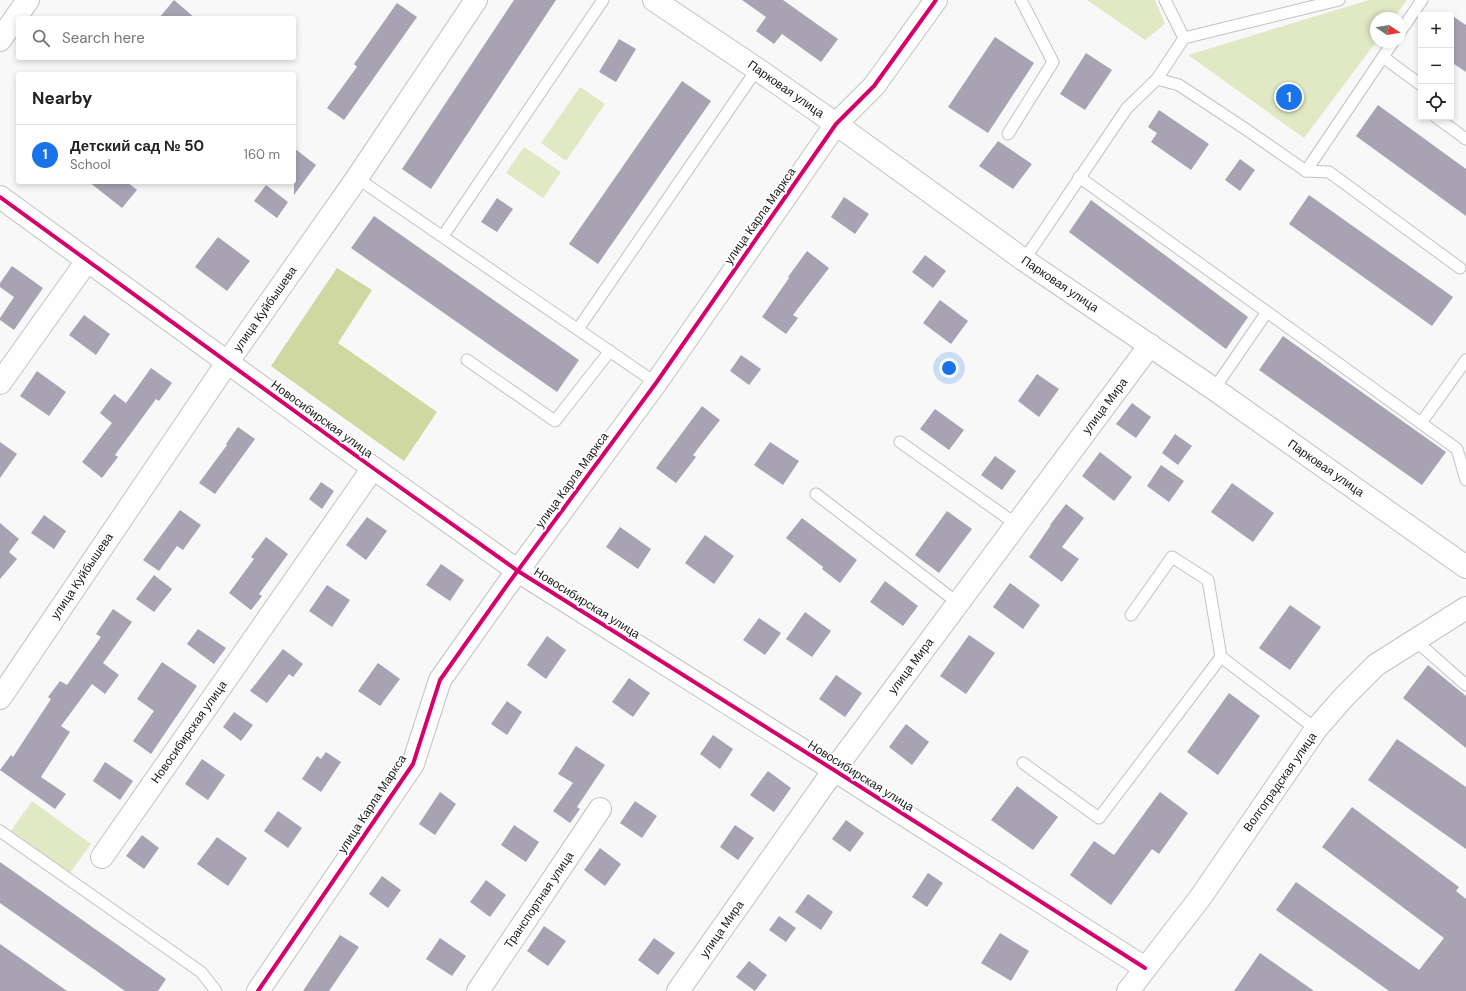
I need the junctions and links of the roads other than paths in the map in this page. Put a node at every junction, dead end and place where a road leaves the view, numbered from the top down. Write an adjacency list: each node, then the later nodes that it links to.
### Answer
1 (28, 0): 10 (street)
2 (476, 0): 26 (street, улица Куйбышева)
3 (603, 0): 28 (lane)
4 (654, 0): 17 (street, Парковая улица)
5 (936, 0): 21 (street, улица Карла Маркса)
6 (1021, 0): 22 (lane)
7 (1165, 0): 13 (lane)
8 (1339, 0): 13 (lane)
9 (1422, 0): 12 (lane)
10 (17, 16)
11 (16, 17): 14 (street)
12 (1406, 23)
13 (1184, 38): 18 (lane)
14 (0, 40)
15 (1389, 48): 16 (lane)
16 (1383, 57): 19 (lane); 24 (lane)
17 (758, 70): 21 (street, Парковая улица); 33 (lane)
18 (1157, 79): 24 (lane); 25 (lane)
19 (1420, 84)
20 (1440, 120): 23 (lane)
21 (836, 124): 29 (street, Парковая улица); 40 (street, улица Карла Маркса)
22 (1008, 134)
23 (1466, 139)
24 (1306, 172): 31 (lane)
25 (1079, 177): 29 (lane); 32 (lane)
26 (357, 178): 28 (lane); 38 (street, улица Куйбышева)
27 (0, 197): 30 (street, Новосибирская улица)
28 (443, 236): 33 (lane)
29 (1024, 260): 34 (street, Парковая улица)
30 (87, 261): 38 (street, Новосибирская улица); 39 (street)
31 (1460, 268)
32 (1267, 312): 41 (lane); 42 (lane)
33 (578, 329): 35 (lane)
34 (1150, 345): 41 (street, Парковая улица); 47 (street, улица Мира)
35 (610, 351): 36 (lane); 40 (lane)
36 (467, 360)
37 (1466, 360): 42 (lane)
38 (227, 363): 44 (street, Новосибирская улица); 56 (street, улица Куйбышева)
39 (0, 383)
40 (656, 383): 49 (street, улица Карла Маркса)
41 (1214, 389): 48 (street, Парковая улица)
42 (1421, 423): 45 (lane)
43 (900, 442): 47 (lane)
44 (373, 468): 49 (street, Новосибирская улица); 62 (street, Новосибирская улица)
45 (1466, 480)
46 (816, 494): 50 (lane)
47 (1016, 524): 50 (street, улица Мира)
48 (1466, 566)
49 (518, 571): 59 (street, Новосибирская улица); 65 (street, улица Карла Маркса)
50 (958, 603): 59 (street, улица Мира)
51 (1466, 608): 53 (street, Волгоградская улица)
52 (1130, 615): 54 (lane)
53 (1416, 641): 55 (lane); 57 (street, Волгоградская улица)
54 (1221, 658): 57 (lane); 58 (lane)
55 (1466, 685)
56 (0, 698)
57 (1316, 729): 63 (street, Волгоградская улица)
58 (1023, 763)
59 (834, 770): 63 (street, Новосибирская улица); 67 (street, улица Мира)
60 (600, 808): 66 (street, Транспортная улица)
61 (0, 831): 64 (lane)
62 (102, 857)
63 (1145, 968): 68 (street, Волгоградская улица)
64 (216, 991)
65 (258, 991)
66 (478, 991)
67 (678, 991)
68 (1128, 991)

